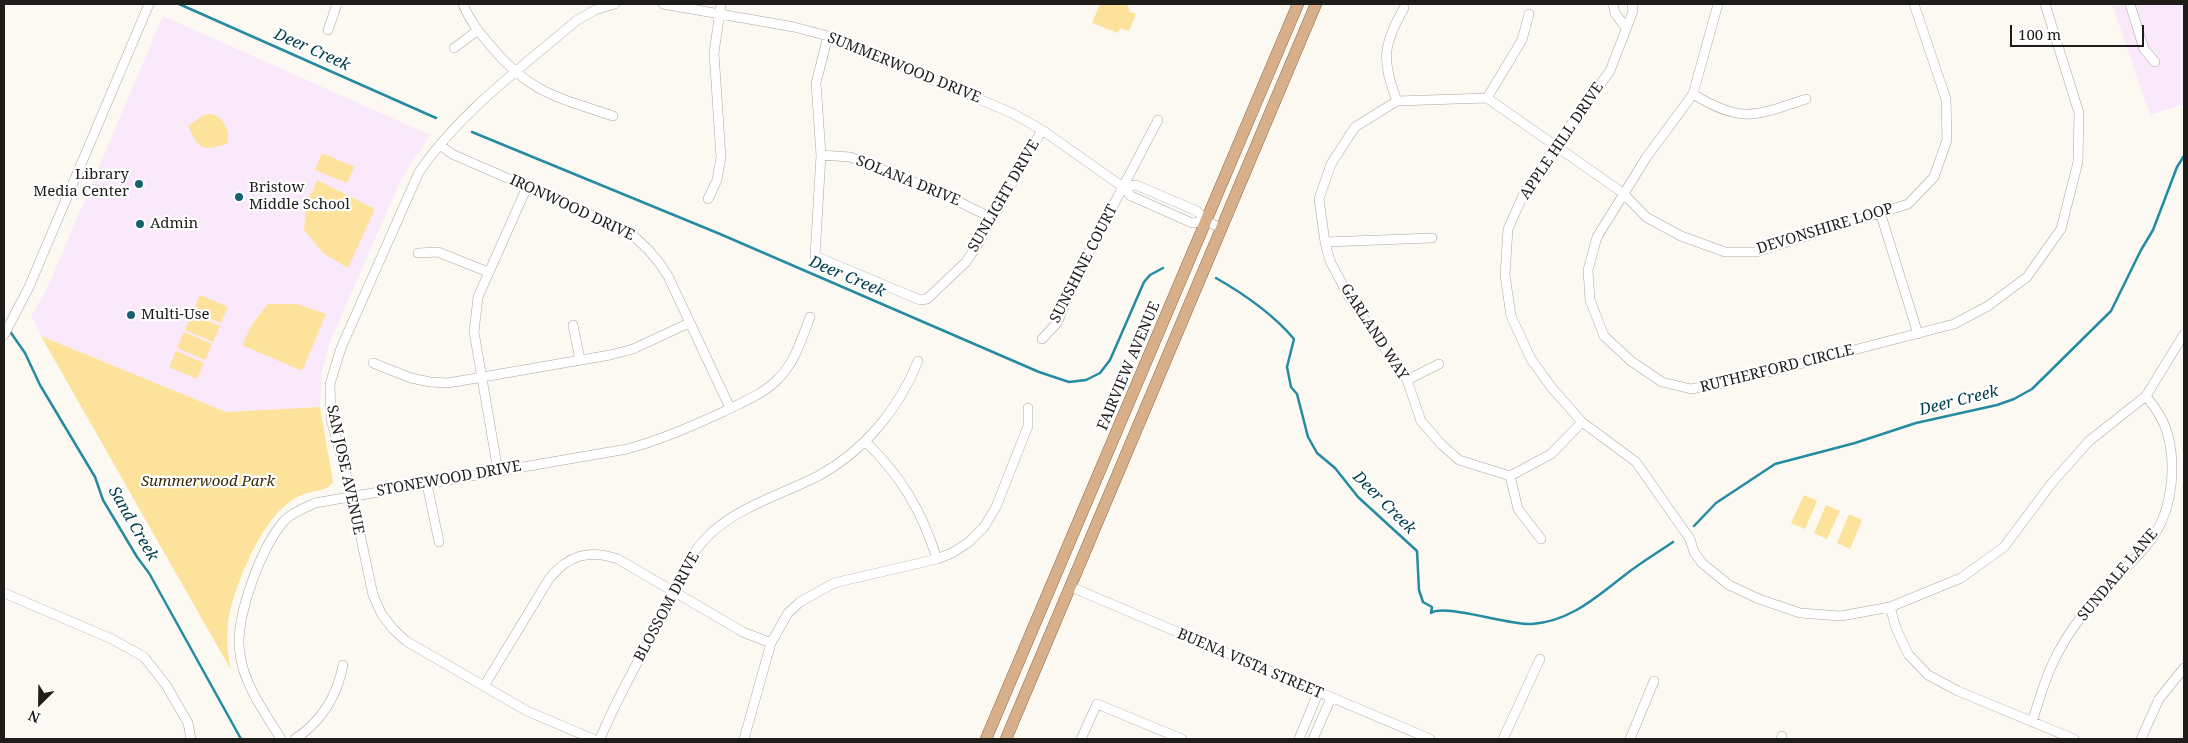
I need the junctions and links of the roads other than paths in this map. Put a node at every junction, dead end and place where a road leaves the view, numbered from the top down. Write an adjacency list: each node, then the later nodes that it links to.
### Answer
1 (149, 4): 51 (street)
2 (337, 4): 18 (street)
3 (463, 4): 19 (street)
4 (615, 4): 23 (street)
5 (663, 4): 14 (street, SUMMERWOOD DRIVE)
6 (1298, 4): 40 (main road, FAIRVIEW AVENUE)
7 (1316, 4): 41 (main road)
8 (1613, 4): 17 (street)
9 (1632, 4): 17 (street, APPLE HILL DRIVE)
10 (1718, 4): 24 (street, RUTHERFORD CIRCLE)
11 (1914, 4): 38 (street, DEVONSHIRE LOOP)
12 (2045, 4): 49 (street, RUTHERFORD CIRCLE)
13 (2130, 4): 22 (street)
14 (720, 8): 20 (street, SUMMERWOOD DRIVE); 37 (street)
15 (1404, 8): 27 (street)
16 (1529, 14): 25 (street)
17 (1626, 28): 32 (street, APPLE HILL DRIVE)
18 (328, 30)
19 (478, 31): 21 (street); 23 (street)
20 (828, 36): 30 (street, SUMMERWOOD DRIVE); 33 (street)
21 (454, 48)
22 (2155, 62)
23 (515, 73): 28 (street); 31 (street, SAN JOSE AVENUE)
24 (1693, 94): 26 (street); 36 (street, RUTHERFORD CIRCLE)
25 (1487, 98): 27 (street, GARLAND WAY); 32 (street)
26 (1806, 99)
27 (1397, 101): 43 (street, GARLAND WAY)
28 (613, 116)
29 (1158, 120): 35 (street, SUNSHINE COURT)
30 (1042, 130): 35 (street, SUMMERWOOD DRIVE); 39 (street, SUNLIGHT DRIVE)
31 (440, 145): 34 (street, IRONWOOD DRIVE); 67 (street, SAN JOSE AVENUE)
32 (1556, 145): 36 (street, DEVONSHIRE LOOP); 62 (street, APPLE HILL DRIVE)
33 (821, 154): 39 (street, SOLANA DRIVE); 39 (street, SUNLIGHT DRIVE)
34 (527, 187): 45 (street); 47 (street, IRONWOOD DRIVE)
35 (1123, 187): 40 (street, SUMMERWOOD DRIVE); 52 (street, SUNSHINE COURT)
36 (1623, 193): 38 (street, DEVONSHIRE LOOP); 49 (street, RUTHERFORD CIRCLE)
37 (708, 199)
38 (1880, 212): 49 (street)
39 (992, 218)
40 (1206, 221): 41 (street, SUMMERWOOD DRIVE); 90 (main road, FAIRVIEW AVENUE)
41 (1221, 228): 71 (main road)
42 (1432, 238): 43 (street)
43 (1325, 242): 58 (street, GARLAND WAY)
44 (418, 253): 45 (street)
45 (488, 272): 57 (street)
46 (810, 317): 60 (street, STONEWOOD DRIVE)
47 (689, 323): 53 (street); 60 (street, IRONWOOD DRIVE)
48 (573, 325): 53 (street)
49 (1918, 334)
50 (2184, 334): 59 (street, APPLE HILL DRIVE)
51 (4, 335)
52 (1042, 338)
53 (580, 360): 57 (street)
54 (918, 361): 63 (street, BLOSSOM DRIVE)
55 (373, 363): 57 (street)
56 (1439, 364): 58 (street)
57 (482, 378): 64 (street)
58 (1407, 380): 65 (street, GARLAND WAY)
59 (2146, 396): 74 (street, APPLE HILL DRIVE); 83 (street, SUNDALE LANE)
60 (730, 408): 64 (street, STONEWOOD DRIVE)
61 (1028, 408): 70 (street)
62 (1582, 422): 65 (street); 74 (street, APPLE HILL DRIVE)
63 (866, 441): 70 (street); 73 (street, BLOSSOM DRIVE)
64 (498, 471): 66 (street, STONEWOOD DRIVE)
65 (1510, 476): 68 (street)
66 (427, 484): 67 (street, STONEWOOD DRIVE); 69 (street)
67 (352, 496): 80 (street, SAN JOSE AVENUE); 85 (street, STONEWOOD DRIVE)
68 (1541, 539)
69 (439, 542)
70 (937, 559): 75 (street)
71 (1071, 587): 81 (street, BUENA VISTA STREET); 91 (main road)
72 (4, 592): 84 (street)
73 (674, 592): 75 (street); 80 (street); 88 (street, BLOSSOM DRIVE)
74 (1890, 607): 83 (street)
75 (771, 643): 89 (street)
76 (1540, 659): 97 (street)
77 (343, 665): 86 (street)
78 (2184, 668): 100 (street)
79 (1654, 681): 98 (street)
80 (484, 686): 87 (street, SAN JOSE AVENUE)
81 (1318, 693): 82 (street, BUENA VISTA STREET); 94 (street)
82 (1330, 698): 95 (street); 96 (street, BUENA VISTA STREET)
83 (2032, 722): 99 (street)
84 (191, 739)
85 (281, 739)
86 (295, 739)
87 (593, 739)
88 (600, 739)
89 (744, 739)
90 (986, 739)
91 (1006, 739)
92 (1082, 739): 93 (street)
93 (1182, 739)
94 (1299, 739)
95 (1313, 739)
96 (1430, 739)
97 (1503, 739)
98 (1630, 739)
99 (2074, 739)
100 (2141, 739)

